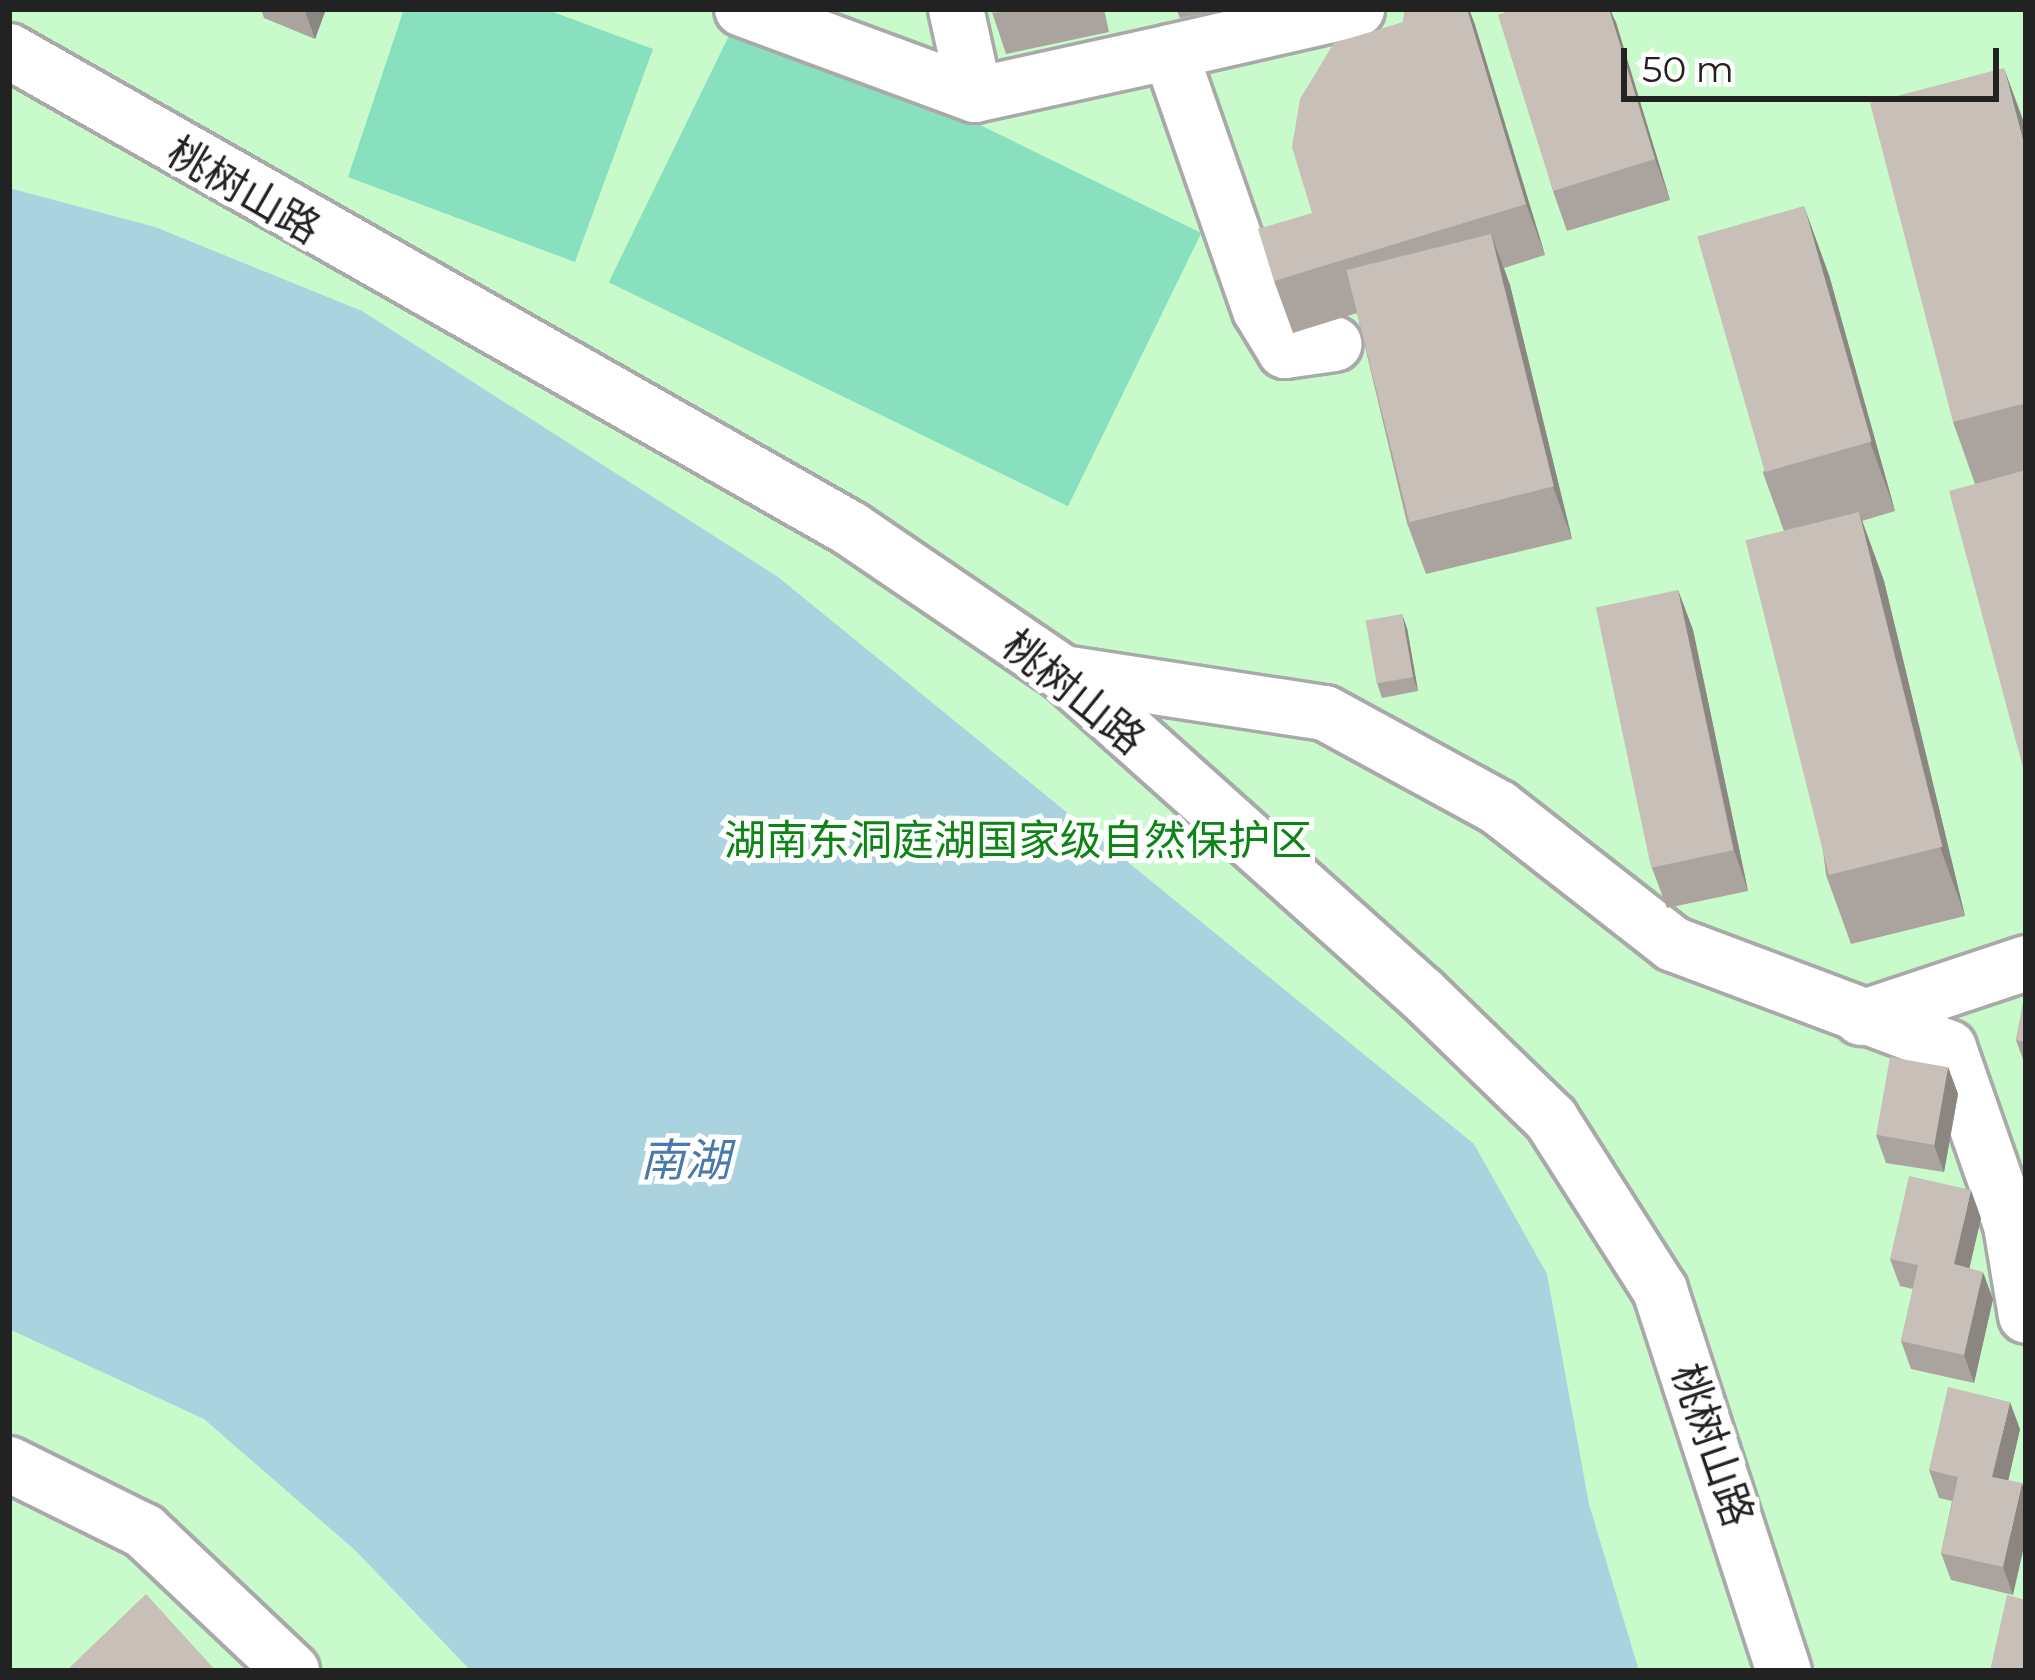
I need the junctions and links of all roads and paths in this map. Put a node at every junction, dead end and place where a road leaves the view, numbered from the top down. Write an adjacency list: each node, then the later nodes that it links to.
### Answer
1 (742, 9): 6 (street)
2 (956, 9): 6 (street)
3 (1358, 9): 5 (street)
4 (9, 51): 8 (street, 桃树山路)
5 (1171, 52): 6 (street); 7 (street)
6 (975, 95)
7 (1335, 344)
8 (1064, 673): 10 (street); 14 (street, 桃树山路)
9 (2026, 963): 10 (street)
10 (1861, 1018): 11 (street)
11 (2026, 1316)
12 (9, 1464): 13 (street)
13 (292, 1671)
14 (1784, 1671)

